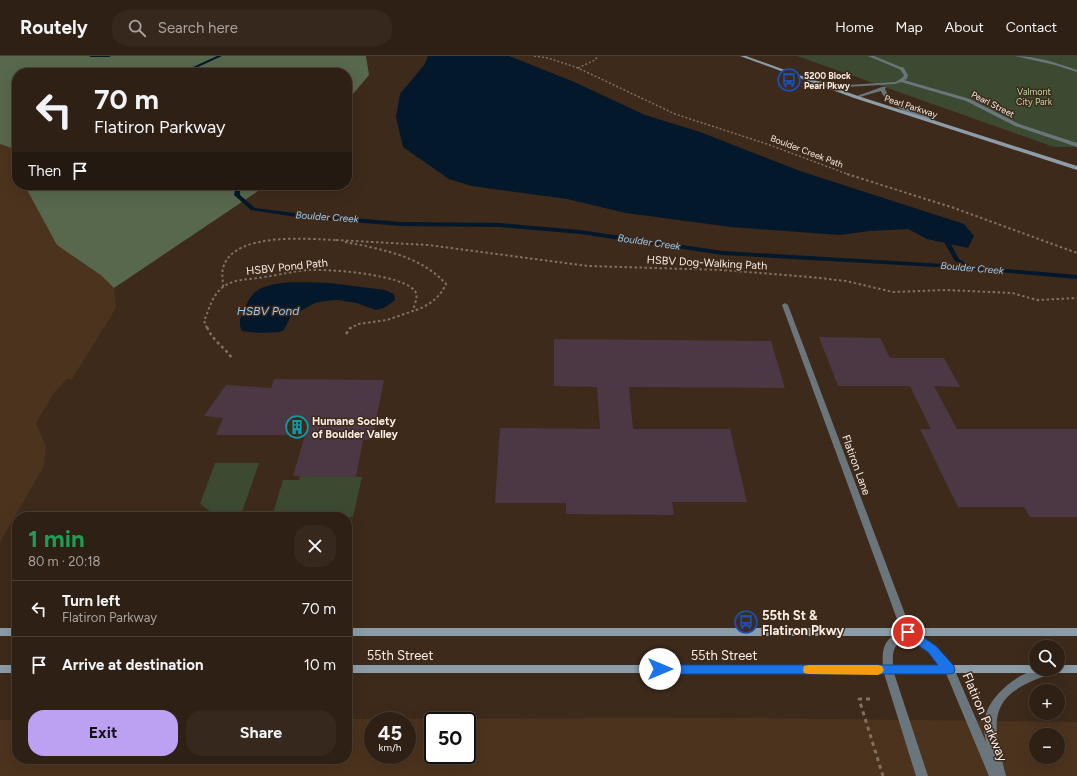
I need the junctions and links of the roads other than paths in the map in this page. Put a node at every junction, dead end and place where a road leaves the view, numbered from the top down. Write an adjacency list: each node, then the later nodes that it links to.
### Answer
1 (742, 56): 7 (main road, Pearl Parkway)
2 (870, 56): 8 (street)
3 (1017, 56): 5 (street)
4 (1040, 56): 5 (street)
5 (1032, 59): 6 (street)
6 (1077, 71)
7 (808, 80): 9 (street); 11 (main road, Pearl Parkway)
8 (901, 81): 9 (street); 13 (street, Pearl Street)
9 (895, 83): 10 (street)
10 (882, 88): 11 (street); 12 (street)
11 (856, 97): 12 (main road, Pearl Parkway)
12 (936, 122): 14 (main road, Pearl Parkway)
13 (1077, 145)
14 (1077, 168)
15 (785, 305): 19 (street, Flatiron Lane)
16 (0, 632): 17 (main road)
17 (12, 632)
18 (352, 632): 19 (main road, 55th Street)
19 (908, 632): 20 (main road, 55th Street); 27 (street); 28 (street, Flatiron Parkway)
20 (1077, 632)
21 (0, 669): 22 (main road)
22 (12, 669)
23 (352, 669): 27 (main road, 55th Street)
24 (1029, 669): 28 (main road, 55th Street)
25 (1065, 669): 26 (main road, 55th Street)
26 (1077, 669)
27 (888, 670): 28 (main road, 55th Street); 30 (street)
28 (949, 670): 31 (street, Flatiron Parkway)
29 (1032, 676): 32 (street)
30 (922, 776)
31 (995, 776)
32 (1000, 776)

